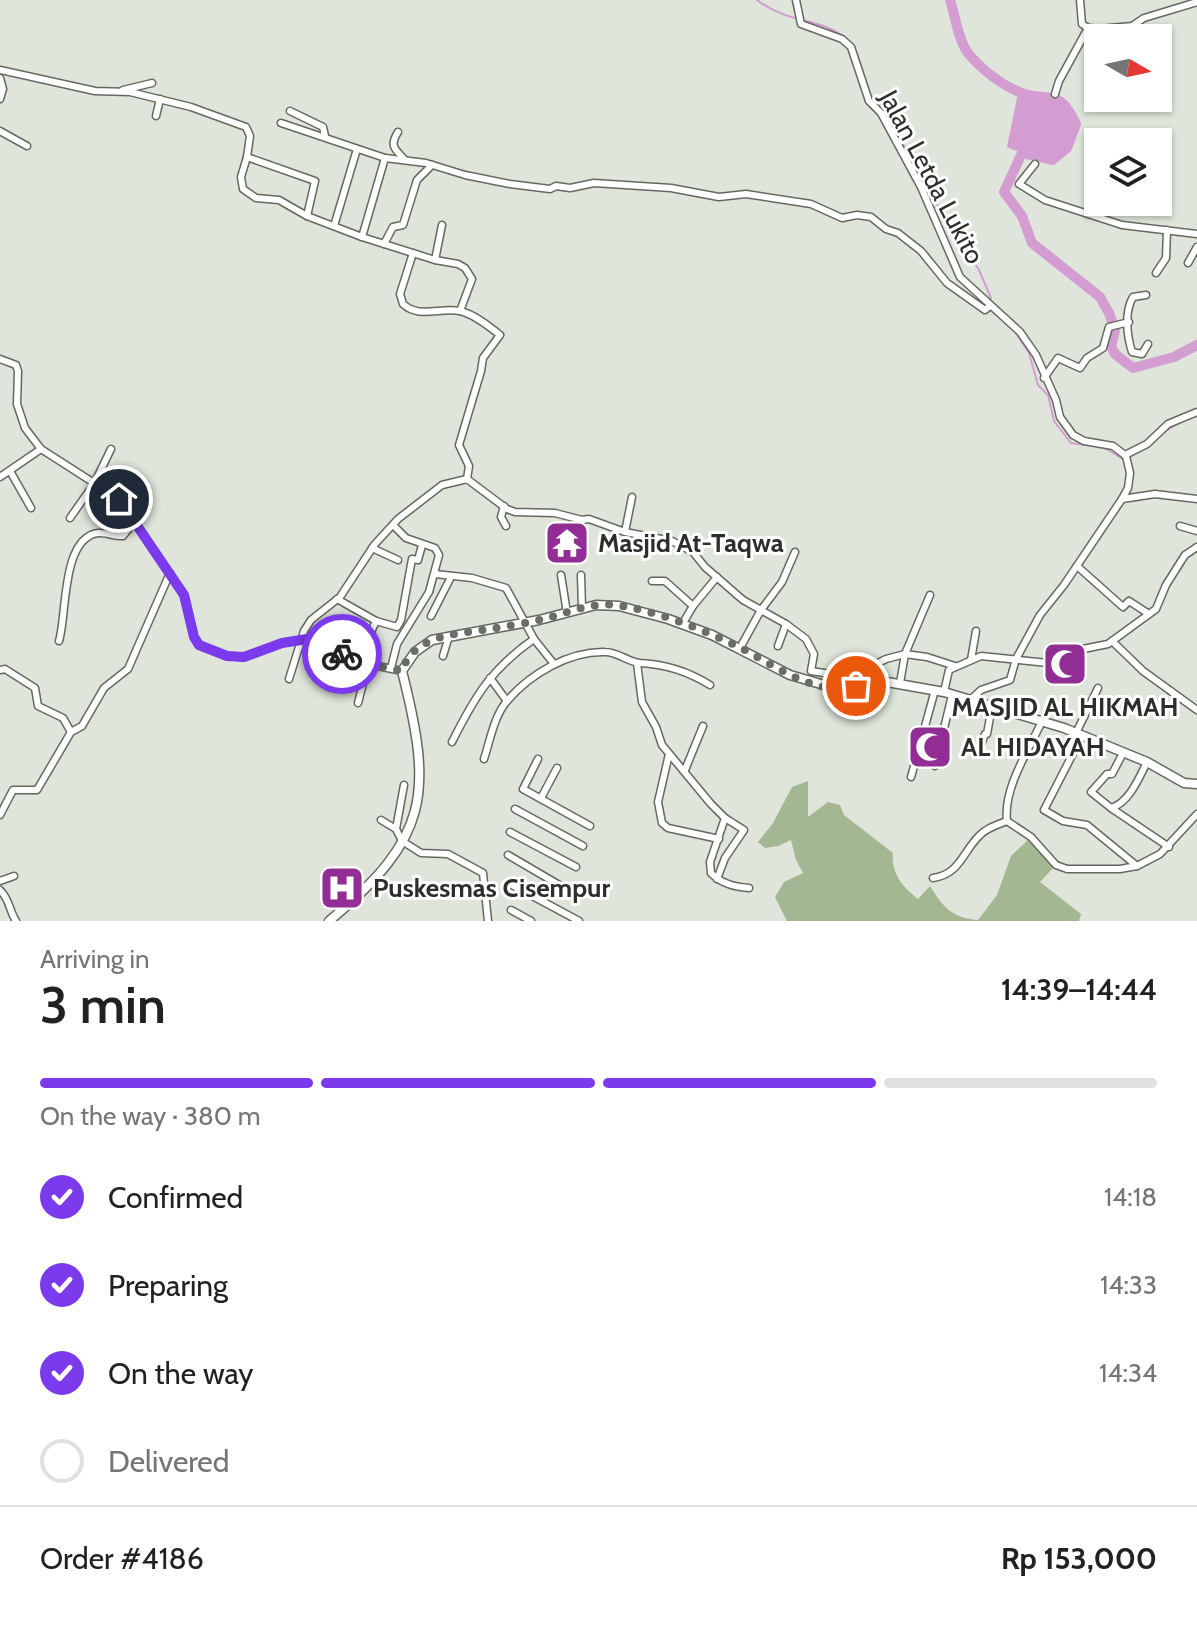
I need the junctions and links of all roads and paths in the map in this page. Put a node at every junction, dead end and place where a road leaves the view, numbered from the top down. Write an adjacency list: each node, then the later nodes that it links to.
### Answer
1 (796, 0): 40 (street, Jalan Letda Lukito)
2 (1080, 0): 5 (street)
3 (1197, 2): 4 (street)
4 (1135, 24)
5 (1084, 25)
6 (1084, 35): 11 (street)
7 (0, 70): 10 (street)
8 (0, 78): 12 (street)
9 (152, 83): 10 (street)
10 (123, 90): 13 (street)
11 (1055, 94)
12 (0, 99)
13 (160, 99): 15 (street); 22 (street)
14 (290, 111): 19 (street)
15 (156, 116)
16 (281, 123): 19 (street)
17 (0, 131): 20 (street)
18 (398, 132): 24 (street)
19 (325, 136): 21 (street)
20 (27, 146)
21 (357, 149): 23 (street); 29 (street)
22 (247, 157): 27 (street); 27 (street)
23 (385, 158): 24 (street); 32 (street)
24 (404, 159): 26 (street)
25 (1035, 164): 30 (street)
26 (432, 165): 33 (street); 40 (street)
27 (307, 216): 29 (street)
28 (442, 225): 36 (street)
29 (334, 226): 32 (street)
30 (1167, 230): 31 (street); 38 (street)
31 (1197, 234)
32 (362, 237): 33 (street)
33 (384, 244): 35 (street)
34 (1197, 247): 37 (street)
35 (413, 253): 36 (street); 41 (street)
36 (435, 260): 41 (street)
37 (1188, 263)
38 (1156, 273)
39 (1146, 295): 42 (street)
40 (988, 306): 45 (street, Jalan Letda Lukito)
41 (460, 311): 52 (street)
42 (1129, 322): 43 (street); 45 (street)
43 (1148, 344)
44 (0, 359): 47 (street)
45 (1044, 378): 49 (street, Jalan Letda Lukito)
46 (1197, 412): 49 (street)
47 (41, 449): 50 (street); 53 (street)
48 (111, 449): 53 (street)
49 (1126, 457): 55 (street)
50 (10, 471): 51 (street); 58 (street)
51 (0, 477)
52 (467, 479): 57 (street); 63 (street)
53 (94, 484): 60 (street); 61 (street)
54 (632, 497): 67 (street)
55 (1122, 499): 56 (street); 73 (street)
56 (1197, 499)
57 (504, 506): 59 (street); 64 (street)
58 (31, 508)
59 (555, 513): 62 (street); 67 (street)
60 (70, 518)
61 (135, 521): 74 (street); 97 (street)
62 (552, 522)
63 (393, 525): 68 (street); 70 (street)
64 (506, 526)
65 (1180, 526): 66 (street)
66 (1197, 531)
67 (625, 532): 79 (street)
68 (422, 545): 75 (street); 89 (street)
69 (1197, 547): 87 (street)
70 (372, 548): 72 (street); 82 (street)
71 (795, 552): 85 (street)
72 (398, 560)
73 (1077, 566): 87 (street); 103 (street)
74 (170, 573): 95 (street); 127 (street)
75 (435, 574): 78 (street); 110 (street)
76 (561, 575): 86 (street)
77 (581, 575): 84 (street)
78 (451, 577): 88 (street); 90 (street)
79 (717, 577): 83 (street); 85 (street)
80 (652, 581): 83 (street)
81 (930, 595): 101 (street)
82 (337, 599): 89 (street); 95 (street)
83 (693, 606): 91 (street)
84 (582, 608): 86 (street); 91 (street)
85 (761, 610): 92 (street); 100 (street)
86 (567, 613): 90 (street)
87 (1149, 614): 98 (street)
88 (431, 616)
89 (376, 621): 104 (street)
90 (526, 623): 94 (street); 96 (street)
91 (683, 623): 100 (street)
92 (786, 624): 99 (street); 113 (street)
93 (976, 631): 105 (street)
94 (449, 636): 102 (street); 112 (street)
95 (300, 639): 104 (street); 115 (street)
96 (534, 639): 108 (street); 114 (street)
97 (59, 641)
98 (1112, 641): 103 (street); 124 (street)
99 (778, 646)
100 (740, 648): 113 (street)
101 (905, 654): 109 (street); 113 (street); 116 (street)
102 (443, 656)
103 (1016, 659): 105 (street); 121 (street)
104 (358, 660): 107 (street)
105 (971, 660): 109 (street)
106 (637, 663): 108 (street); 117 (street); 132 (street)
107 (368, 664): 110 (street); 122 (street)
108 (554, 664): 120 (street)
109 (955, 666): 119 (street)
110 (391, 668): 112 (street)
111 (0, 670): 127 (street)
112 (402, 671): 156 (street)
113 (810, 676): 116 (street)
114 (490, 678): 120 (street); 129 (street)
115 (289, 679)
116 (900, 683): 119 (street)
117 (710, 685)
118 (1098, 688): 128 (street)
119 (944, 692): 121 (street); 136 (street); 139 (street)
120 (507, 701): 133 (street)
121 (969, 701): 123 (street)
122 (358, 703)
123 (992, 706): 125 (street); 130 (street)
124 (1196, 708)
125 (1042, 721): 128 (street); 151 (street)
126 (703, 726): 138 (street)
127 (71, 732): 143 (street)
128 (1079, 735): 131 (street); 161 (street)
129 (452, 742)
130 (980, 747)
131 (1123, 753): 135 (street); 145 (street)
132 (669, 754): 138 (street); 155 (street)
133 (484, 759)
134 (538, 759): 144 (street)
135 (1147, 762): 140 (street); 145 (street)
136 (935, 766)
137 (557, 768): 144 (street)
138 (685, 770): 149 (street)
139 (911, 777)
140 (1197, 784)
141 (404, 785): 153 (street)
142 (0, 796): 143 (street)
143 (8, 798): 148 (street)
144 (541, 798): 152 (street)
145 (1111, 808): 158 (street)
146 (515, 809): 157 (street)
147 (1197, 814): 158 (street)
148 (0, 815)
149 (725, 818): 155 (street); 165 (street)
150 (381, 820): 153 (street)
151 (1007, 821): 161 (street); 164 (street)
152 (590, 826)
153 (396, 829): 156 (street)
154 (510, 832): 162 (street)
155 (719, 839): 165 (street)
156 (402, 841): 174 (street); 175 (street)
157 (583, 846)
158 (1169, 847): 161 (street)
159 (508, 855): 160 (street)
160 (518, 861): 160 (street)
161 (1137, 866)
162 (576, 867)
163 (14, 876): 166 (street)
164 (933, 878)
165 (717, 879): 168 (street)
166 (0, 881)
167 (512, 885): 177 (street)
168 (749, 888)
169 (0, 890): 171 (street)
170 (511, 910): 176 (street)
171 (9, 912): 172 (street); 173 (street)
172 (5, 921)
173 (16, 921)
174 (329, 921)
175 (488, 921)
176 (531, 921)
177 (579, 921)

